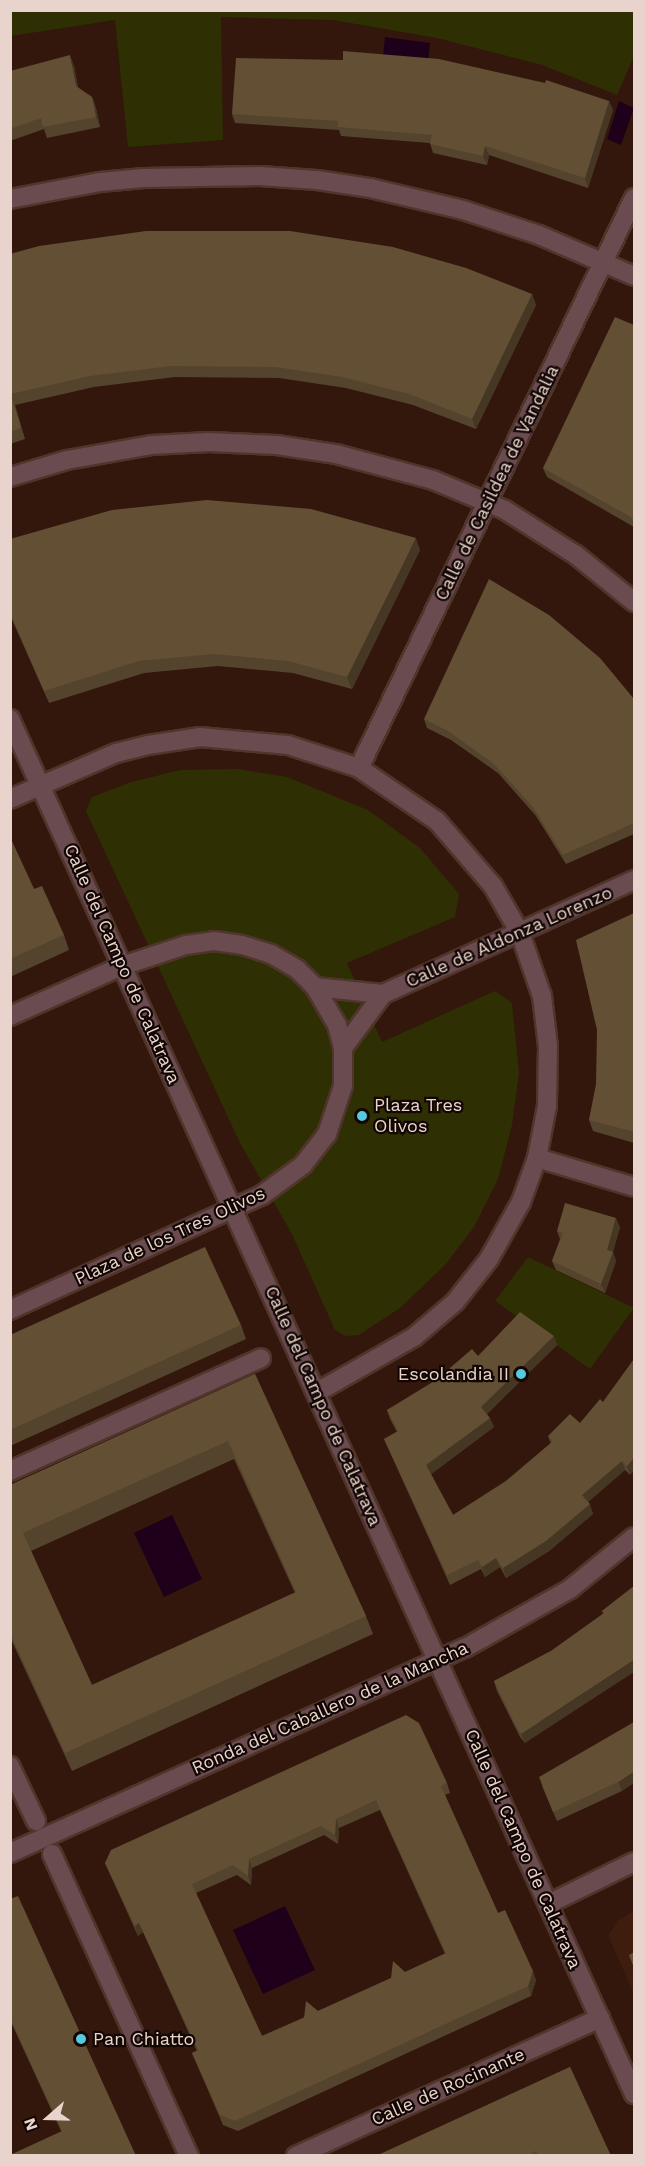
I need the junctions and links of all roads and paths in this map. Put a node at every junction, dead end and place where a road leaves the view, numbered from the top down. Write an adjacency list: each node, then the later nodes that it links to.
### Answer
1 (634, 198): 3 (street, Calle de Casildea de Vandalia)
2 (10, 199): 3 (street)
3 (603, 260): 4 (street); 6 (street, Calle de Casildea de Vandalia)
4 (634, 276)
5 (10, 477): 6 (street)
6 (488, 502): 7 (street); 9 (street, Calle de Casildea de Vandalia)
7 (634, 602)
8 (10, 719): 10 (street, Calle del Campo de Calatrava)
9 (359, 768): 10 (street); 13 (street)
10 (40, 785): 11 (street); 14 (street, Calle del Campo de Calatrava)
11 (10, 799)
12 (634, 880): 13 (street, Calle de Aldonza Lorenzo)
13 (520, 933): 16 (street, Calle de Aldonza Lorenzo); 19 (street)
14 (122, 966): 15 (street, Plaza de los Tres Olivos); 17 (street, Plaza de los Tres Olivos); 21 (street, Calle del Campo de Calatrava)
15 (315, 987): 16 (street, Calle de Aldonza Lorenzo); 18 (street, Plaza de los Tres Olivos)
16 (383, 994): 18 (street, Calle de Aldonza Lorenzo)
17 (10, 1016)
18 (343, 1048): 21 (street, Plaza de los Tres Olivos)
19 (537, 1158): 20 (street); 24 (street)
20 (634, 1187)
21 (234, 1209): 22 (street, Plaza de los Tres Olivos); 24 (street, Calle del Campo de Calatrava)
22 (10, 1310)
23 (261, 1358): 25 (street)
24 (317, 1392): 27 (street, Calle del Campo de Calatrava)
25 (10, 1471)
26 (634, 1537): 27 (street, Ronda del Caballero de la Mancha)
27 (438, 1660): 30 (street, Ronda del Caballero de la Mancha); 33 (street, Calle del Campo de Calatrava)
28 (10, 1766): 29 (street)
29 (36, 1821)
30 (10, 1853)
31 (52, 1854): 36 (street)
32 (634, 1862): 33 (street)
33 (548, 1904): 34 (street, Calle del Campo de Calatrava)
34 (600, 2018): 35 (street, Calle del Campo de Calatrava); 37 (street, Calle de Rocinante)
35 (634, 2094)
36 (189, 2156)
37 (296, 2156)

